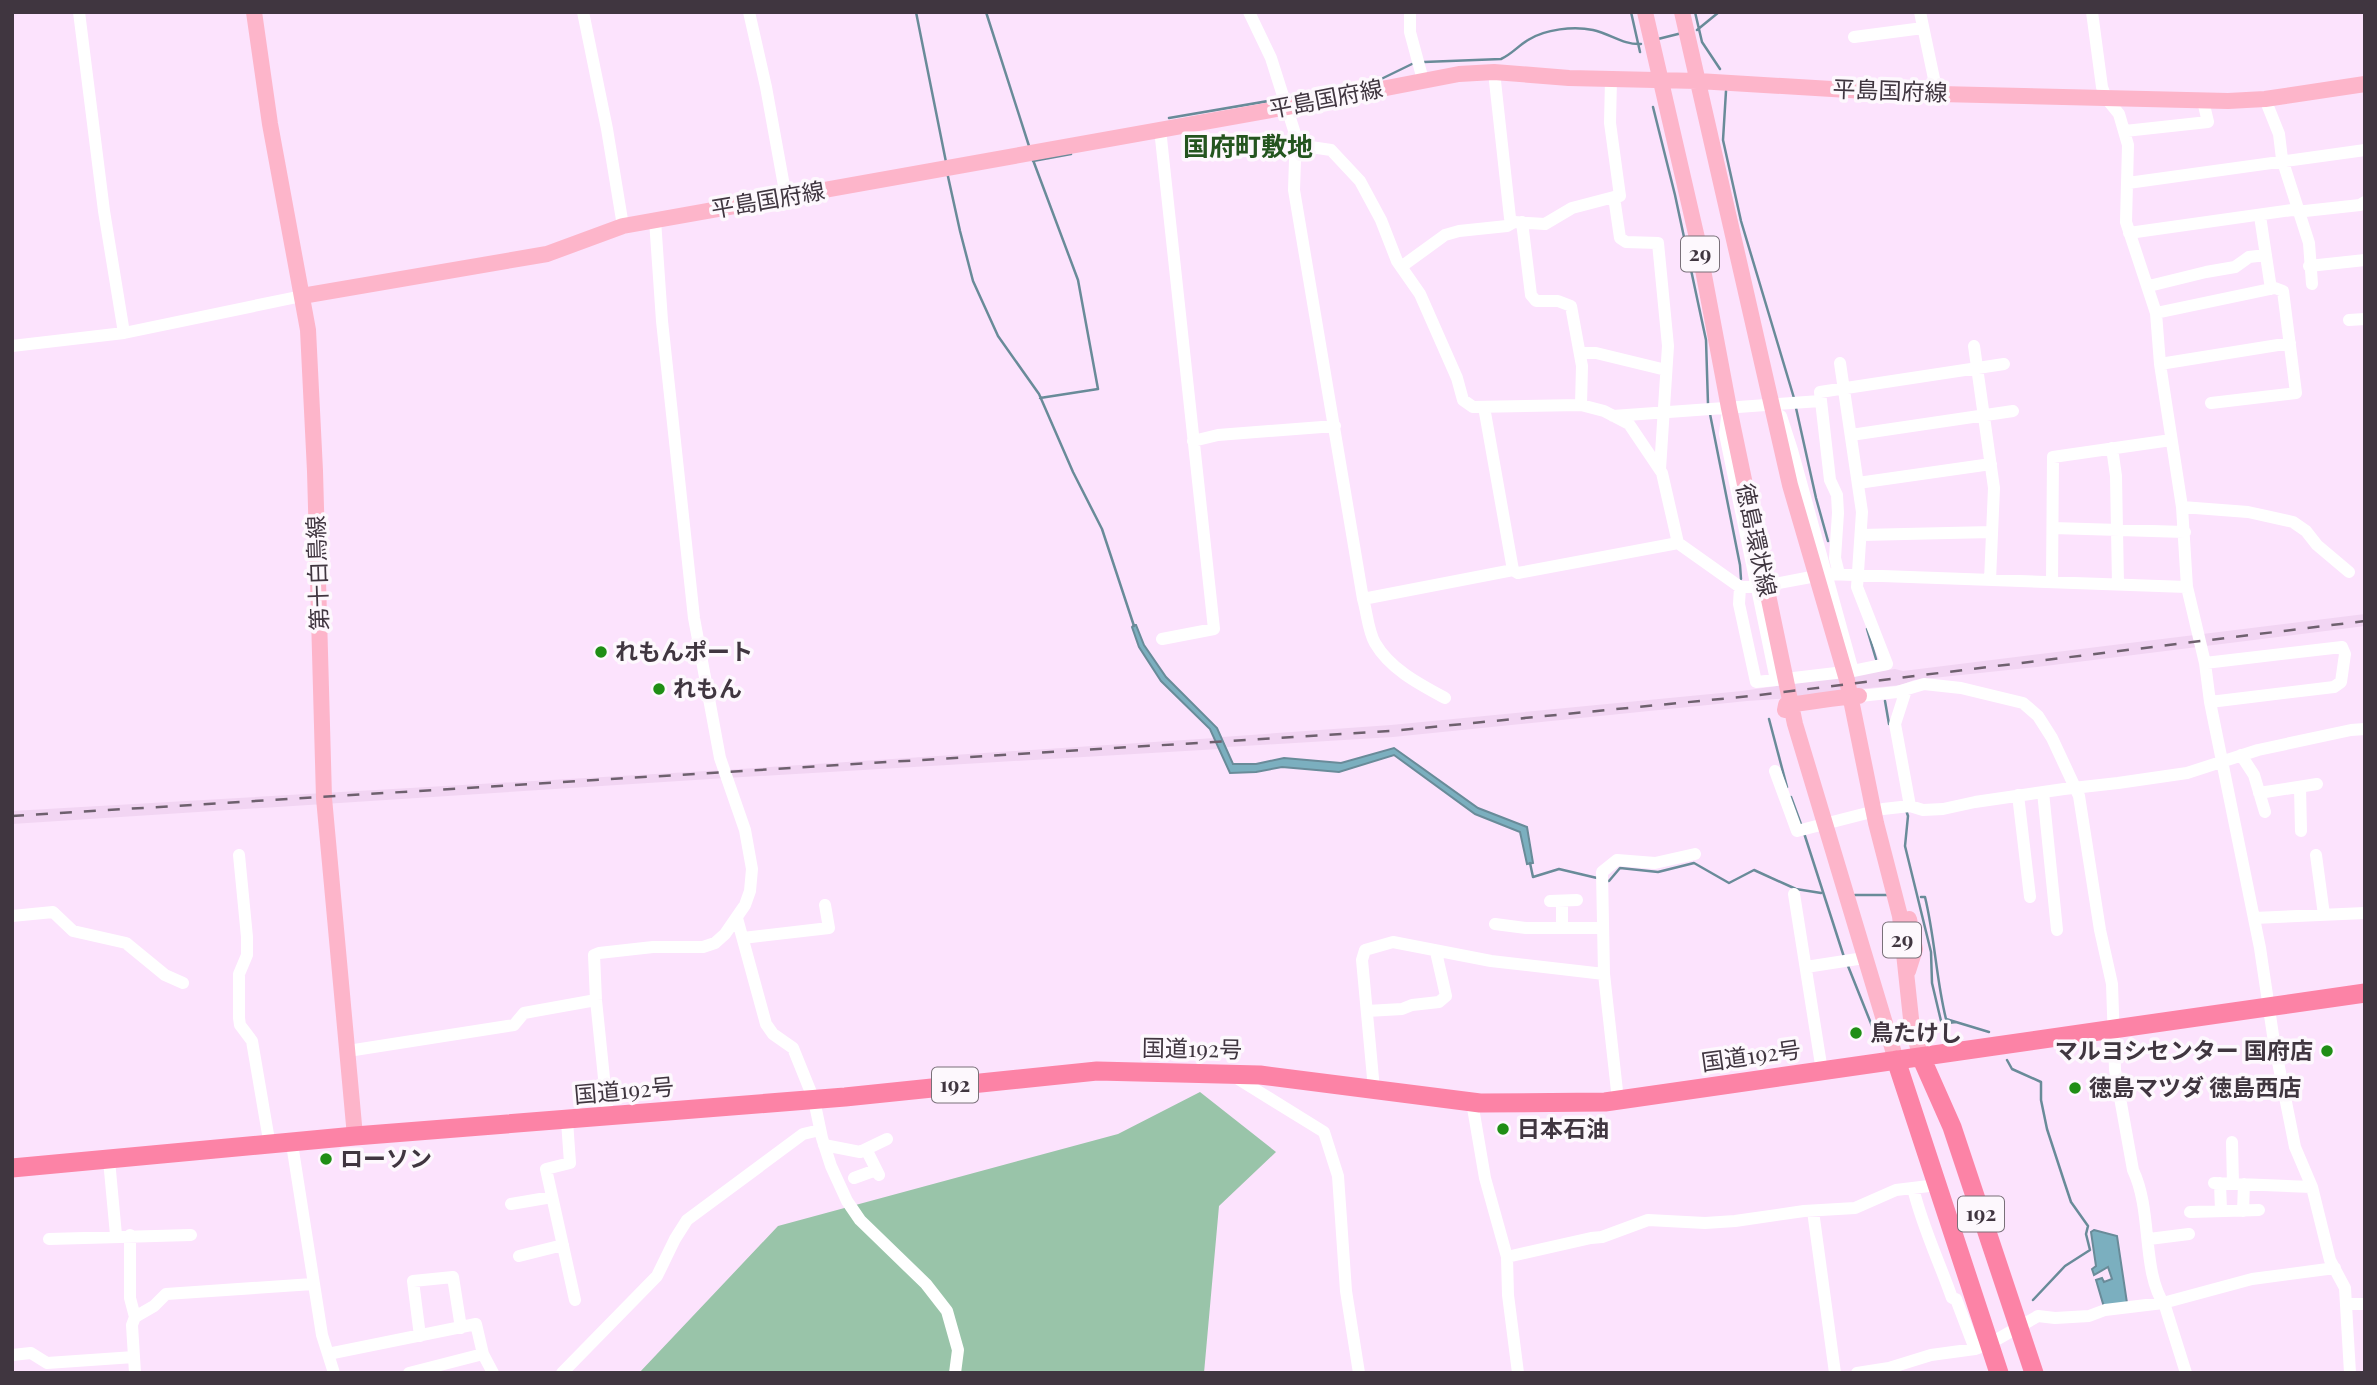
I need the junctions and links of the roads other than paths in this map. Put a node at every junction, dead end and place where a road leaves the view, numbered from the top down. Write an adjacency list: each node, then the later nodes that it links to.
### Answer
1 (79, 12): 50 (street)
2 (254, 12): 46 (main road, 第十白鳥線)
3 (583, 12): 37 (street)
4 (749, 12): 30 (street)
5 (1249, 12): 23 (street)
6 (1410, 12): 13 (street)
7 (1645, 12): 16 (main road, 徳島環状線 / 29)
8 (1682, 12): 17 (main road, 徳島環状線 / 29)
9 (1920, 12): 11 (street)
10 (2092, 12): 20 (street)
11 (1923, 28): 12 (street); 19 (street)
12 (1863, 39)
13 (1420, 69): 14 (main road, 平島国府線); 23 (main road, 平島国府線)
14 (1494, 72): 15 (main road, 平島国府線); 36 (street)
15 (1611, 79): 16 (main road, 平島国府線); 31 (street)
16 (1660, 81): 17 (main road, 平島国府線); 66 (main road, 徳島環状線 / 29)
17 (1698, 81): 19 (main road, 平島国府線); 63 (main road, 徳島環状線 / 29)
18 (2365, 84): 21 (main road, 平島国府線)
19 (1937, 93): 20 (main road, 平島国府線)
20 (2106, 98): 22 (main road, 平島国府線); 25 (street)
21 (2265, 99): 22 (main road, 平島国府線); 28 (street)
22 (2203, 101): 25 (street)
23 (1286, 102): 24 (main road, 平島国府線); 26 (street)
24 (1160, 130): 30 (main road, 平島国府線); 74 (street)
25 (2125, 131): 29 (street)
26 (1298, 143): 42 (street); 71 (street)
27 (2365, 150): 28 (street)
28 (2283, 162): 29 (street); 33 (street)
29 (2128, 183): 38 (street)
30 (786, 197): 35 (main road, 平島国府線)
31 (1614, 197): 36 (street); 59 (street)
32 (2365, 202): 33 (street)
33 (2300, 211): 34 (street); 41 (street)
34 (2260, 216): 38 (street); 39 (street)
35 (655, 220): 37 (main road, 平島国府線); 132 (street)
36 (1518, 222): 42 (street); 54 (street)
37 (623, 226): 46 (main road, 平島国府線)
38 (2129, 233): 44 (street)
39 (2266, 255): 44 (street); 45 (street)
40 (2365, 260): 41 (street)
41 (2309, 266): 43 (street)
42 (1401, 267): 65 (street)
43 (2312, 284)
44 (2148, 286): 47 (street)
45 (2271, 289): 47 (street); 51 (street)
46 (302, 296): 50 (street); 149 (main road, 第十白鳥線)
47 (2156, 313): 57 (street)
48 (2365, 319): 49 (street)
49 (2349, 320)
50 (124, 333): 52 (street)
51 (2290, 343): 57 (street); 62 (street)
52 (12, 346)
53 (1974, 346): 58 (street)
54 (1580, 353): 59 (street); 64 (street)
55 (1840, 363): 60 (street)
56 (2004, 364): 58 (street)
57 (2160, 364): 73 (street)
58 (1978, 368): 60 (street); 69 (street)
59 (1666, 370): 68 (street)
60 (1844, 388): 61 (street); 72 (street)
61 (1821, 401): 63 (street); 88 (street)
62 (2211, 403)
63 (1773, 404): 66 (street); 88 (street); 117 (main road, 徳島環状線 / 29)
64 (1581, 405): 65 (street); 70 (street)
65 (1484, 407): 86 (street)
66 (1716, 409): 68 (street); 94 (street); 118 (main road, 徳島環状線 / 29)
67 (2013, 411): 69 (street)
68 (1664, 413): 70 (street); 77 (street)
69 (1984, 415): 72 (street); 76 (street)
70 (1613, 416): 77 (street)
71 (1335, 426): 74 (street); 96 (street)
72 (1851, 435): 78 (street)
73 (2171, 440): 75 (street); 79 (street)
74 (1194, 441): 97 (street)
75 (2112, 448): 80 (street); 81 (street)
76 (1991, 464): 78 (street); 83 (street)
77 (1660, 470): 85 (street)
78 (1858, 483): 84 (street)
79 (2182, 507): 82 (street); 87 (street)
80 (2053, 528): 81 (street); 91 (street)
81 (2117, 529): 82 (street); 92 (street)
82 (2185, 531): 95 (street)
83 (1992, 532): 84 (street); 90 (street)
84 (1861, 535): 89 (street)
85 (1678, 543): 86 (street); 93 (street)
86 (1513, 570): 96 (street)
87 (2349, 572)
88 (1833, 574): 89 (street); 94 (street); 99 (street)
89 (1858, 575): 90 (street); 99 (street)
90 (1990, 580): 91 (street)
91 (2052, 582): 92 (street)
92 (2118, 584): 95 (street)
93 (1740, 587): 94 (street); 100 (street)
94 (1758, 587): 100 (street)
95 (2187, 587): 98 (street)
96 (1363, 599): 103 (street)
97 (1162, 639)
98 (2205, 663): 104 (street); 104 (street)
99 (1853, 671): 100 (street)
100 (1776, 680)
101 (1906, 690): 102 (street); 110 (street); 115 (street)
102 (1860, 696): 117 (main road); 118 (main road)
103 (1445, 698)
104 (2210, 702): 107 (street)
105 (2365, 729): 106 (street)
106 (2241, 755): 107 (street); 113 (street)
107 (2222, 760): 110 (street); 133 (street)
108 (1774, 771): 118 (street)
109 (2317, 784): 111 (street)
110 (2075, 787): 112 (street); 148 (street)
111 (2300, 787): 113 (street); 119 (street)
112 (2043, 792): 114 (street); 123 (street)
113 (2259, 793): 116 (street)
114 (2018, 795): 115 (street); 124 (street)
115 (1906, 806): 117 (street)
116 (2265, 812)
117 (1879, 816): 118 (street); 150 (main road, 徳島環状線 / 29)
118 (1812, 830): 140 (main road, 徳島環状線 / 29)
119 (2301, 831)
120 (1695, 854): 136 (street)
121 (239, 855): 166 (street)
122 (2316, 855): 130 (street)
123 (2052, 878): 124 (street); 137 (street)
124 (2028, 882): 126 (street)
125 (1794, 894): 141 (street)
126 (2030, 897)
127 (1577, 900): 135 (street)
128 (825, 905): 138 (street)
129 (2365, 913): 130 (street)
130 (2325, 915): 133 (street)
131 (12, 916): 143 (street)
132 (737, 918): 138 (street); 145 (street)
133 (2254, 918): 146 (street)
134 (1495, 923): 135 (street)
135 (1562, 928): 136 (street)
136 (1603, 928): 142 (street)
137 (2057, 930)
138 (743, 938): 155 (street)
139 (1436, 952): 142 (street); 147 (street); 147 (street)
140 (1852, 960): 141 (street); 151 (main road, 徳島環状線 / 29)
141 (1806, 967): 152 (street)
142 (1604, 974): 156 (street)
143 (183, 983)
144 (2365, 993): 146 (highway, 国道192号 / 192)
145 (596, 1000): 149 (street); 158 (street)
146 (2268, 1008): 148 (highway, 国道192号 / 192); 173 (street)
147 (1367, 1011): 154 (street)
148 (2112, 1030): 150 (highway, 国道192号 / 192); 187 (street)
149 (348, 1051): 161 (main road, 第十白鳥線)
150 (1921, 1057): 151 (highway, 国道192号 / 192); 198 (highway, 192)
151 (1896, 1060): 152 (highway, 国道192号 / 192); 172 (highway, 192)
152 (1822, 1071): 156 (highway, 国道192号 / 192)
153 (1230, 1074): 154 (highway, 国道192号 / 192); 155 (highway, 国道192号 / 192); 213 (street)
154 (1374, 1089): 157 (highway, 国道192号 / 192)
155 (814, 1100): 158 (highway, 国道192号 / 192); 160 (street)
156 (1618, 1100): 157 (highway, 国道192号 / 192)
157 (1472, 1102): 190 (street)
158 (608, 1117): 159 (highway, 国道192号 / 192)
159 (567, 1121): 161 (highway, 国道192号 / 192); 175 (street)
160 (820, 1130): 165 (street); 211 (street)
161 (355, 1136): 164 (highway, 国道192号 / 192)
162 (887, 1139): 167 (street)
163 (2232, 1142): 171 (street)
164 (292, 1144): 166 (highway, 国道192号 / 192); 192 (street)
165 (824, 1145): 167 (street); 212 (street)
166 (270, 1146): 168 (highway, 国道192号 / 192)
167 (866, 1149): 170 (street)
168 (109, 1160): 169 (highway, 国道192号 / 192); 183 (street)
169 (12, 1168)
170 (854, 1178)
171 (2228, 1184): 173 (street); 179 (street); 180 (street)
172 (1937, 1185): 174 (street); 201 (highway, 192)
173 (2312, 1187): 191 (street)
174 (1913, 1188): 178 (street); 201 (street)
175 (552, 1196): 176 (street); 188 (street)
176 (511, 1204)
177 (2259, 1210): 180 (street)
178 (1814, 1211): 190 (street); 215 (street)
179 (2221, 1211): 180 (street); 181 (street)
180 (2243, 1211)
181 (2190, 1212)
182 (2189, 1234): 187 (street)
183 (116, 1235): 184 (street); 186 (street)
184 (130, 1235): 185 (street); 197 (street)
185 (191, 1235)
186 (49, 1239)
187 (2149, 1239): 194 (street)
188 (563, 1245): 189 (street); 193 (street)
189 (519, 1256)
190 (1507, 1257): 214 (street)
191 (2335, 1268): 194 (street); 195 (street)
192 (313, 1284): 197 (street); 202 (street)
193 (575, 1300)
194 (2163, 1303): 198 (street); 219 (street)
195 (2347, 1304): 196 (street); 220 (street)
196 (2365, 1304)
197 (135, 1317): 205 (street)
198 (2019, 1325): 201 (street); 218 (highway, 192)
199 (461, 1328): 200 (street); 200 (street); 203 (street)
200 (420, 1336): 202 (street)
201 (1983, 1346): 216 (street); 217 (highway, 192)
202 (328, 1354): 208 (street)
203 (483, 1354): 209 (street); 210 (street)
204 (12, 1355): 206 (street)
205 (134, 1357): 206 (street); 207 (street)
206 (58, 1367)
207 (135, 1373)
208 (334, 1373)
209 (409, 1373)
210 (493, 1373)
211 (562, 1373)
212 (955, 1373)
213 (1359, 1373)
214 (1518, 1373)
215 (1835, 1373)
216 (1857, 1373)
217 (1999, 1373)
218 (2034, 1373)
219 (2186, 1373)
220 (2350, 1373)

